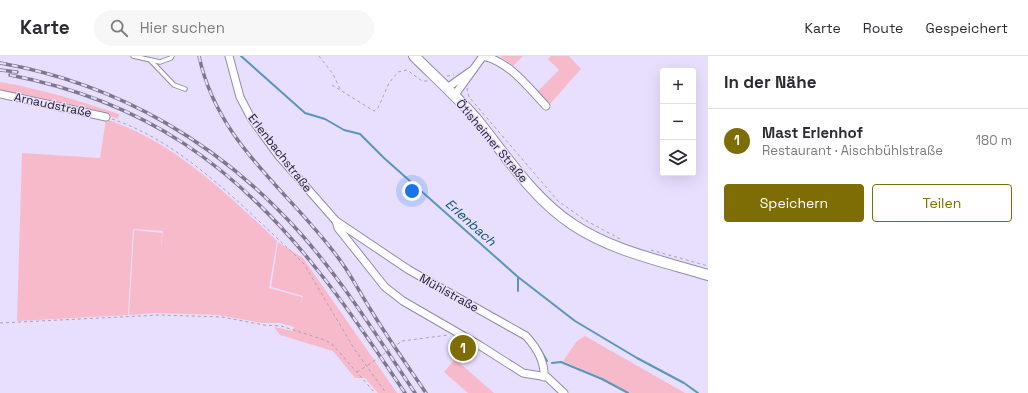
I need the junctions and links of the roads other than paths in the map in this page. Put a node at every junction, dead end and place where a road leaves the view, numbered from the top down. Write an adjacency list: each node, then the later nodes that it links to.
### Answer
1 (133, 56): 8 (lane)
2 (142, 56): 8 (lane)
3 (172, 56): 9 (lane)
4 (229, 56): 17 (street, Erlenbachstraße)
5 (414, 56): 11 (main road, Ötisheimer Straße)
6 (483, 56): 7 (street); 10 (street)
7 (494, 57): 15 (street)
8 (146, 60): 9 (lane)
9 (151, 62): 12 (lane)
10 (463, 80): 11 (street); 14 (street)
11 (447, 88): 14 (main road, Ötisheimer Straße)
12 (185, 90)
13 (0, 94): 16 (street, Arnaudstraße)
14 (454, 96): 18 (main road, Ötisheimer Straße)
15 (546, 106)
16 (106, 117)
17 (336, 221): 19 (street); 19 (street, Mühlstraße)
18 (708, 275)
19 (544, 377): 20 (street)
20 (564, 393)

